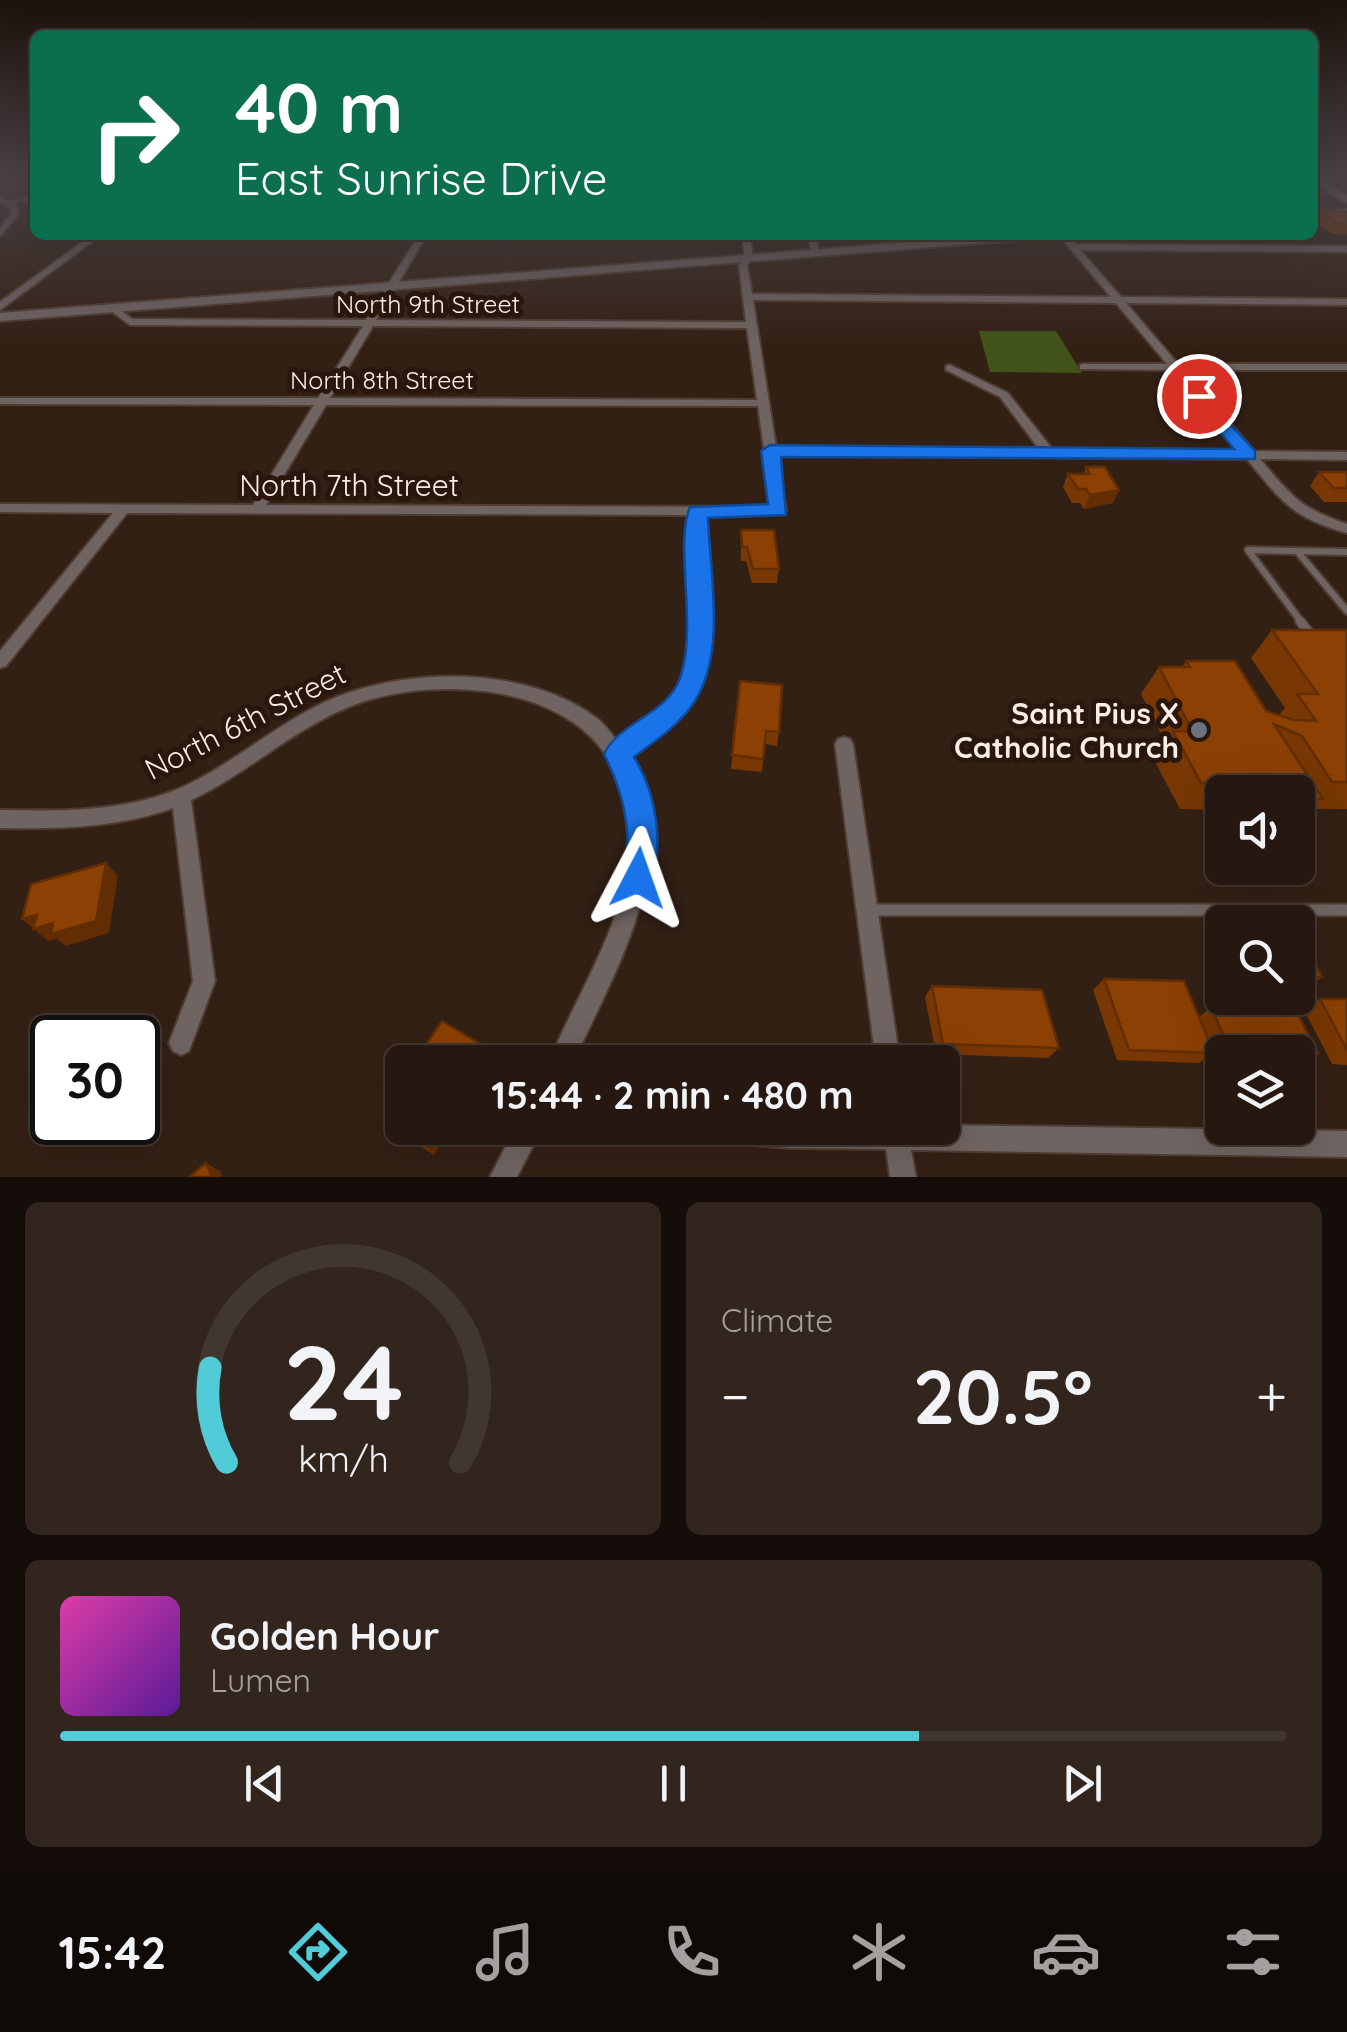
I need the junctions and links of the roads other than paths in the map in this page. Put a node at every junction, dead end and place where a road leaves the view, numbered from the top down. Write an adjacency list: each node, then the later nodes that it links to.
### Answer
1 (91, 240): 15 (street)
2 (420, 240): 11 (street)
3 (747, 240): 10 (street)
4 (813, 240): 9 (street)
5 (978, 240): 9 (street)
6 (1067, 240): 7 (street)
7 (1073, 247): 8 (street); 13 (street)
8 (1347, 248)
9 (816, 252): 10 (street)
10 (749, 258): 11 (street); 12 (street)
11 (394, 286): 16 (street); 18 (street)
12 (748, 297): 13 (street); 19 (street)
13 (1119, 300): 14 (street); 21 (street)
14 (1347, 302)
15 (0, 307)
16 (111, 307): 17 (street); 18 (street, North 9th Street)
17 (0, 317)
18 (372, 323): 19 (street, North 9th Street); 25 (street)
19 (752, 324): 26 (street)
20 (1084, 366): 21 (street)
21 (1174, 366): 22 (street); 29 (street)
22 (1347, 367)
23 (950, 368): 28 (street)
24 (0, 402): 25 (street, North 8th Street)
25 (323, 402): 26 (street, North 8th Street); 33 (street)
26 (763, 403): 27 (street)
27 (770, 451): 28 (street); 34 (street, North 7th Street)
28 (1048, 453): 29 (street)
29 (1248, 455): 30 (street); 35 (street)
30 (1347, 456)
31 (0, 508): 32 (street, North 7th Street)
32 (123, 508): 33 (street, North 7th Street); 40 (street)
33 (257, 509): 34 (street, North 7th Street)
34 (698, 512): 42 (street)
35 (1347, 528)
36 (1297, 551): 37 (lane); 38 (lane); 39 (lane)
37 (1347, 552)
38 (1347, 611)
39 (1324, 644)
40 (0, 662)
41 (844, 744): 45 (street)
42 (618, 754): 43 (street, North 6th Street); 48 (street)
43 (181, 796): 44 (street, North 6th Street); 47 (street)
44 (0, 819)
45 (870, 910): 46 (lane); 49 (street)
46 (1347, 910)
47 (181, 1043)
48 (568, 1045)
49 (886, 1045)
50 (960, 1134): 51 (street)
51 (1347, 1144)
52 (521, 1145): 54 (street)
53 (898, 1145): 55 (street)
54 (503, 1177)
55 (903, 1177)

